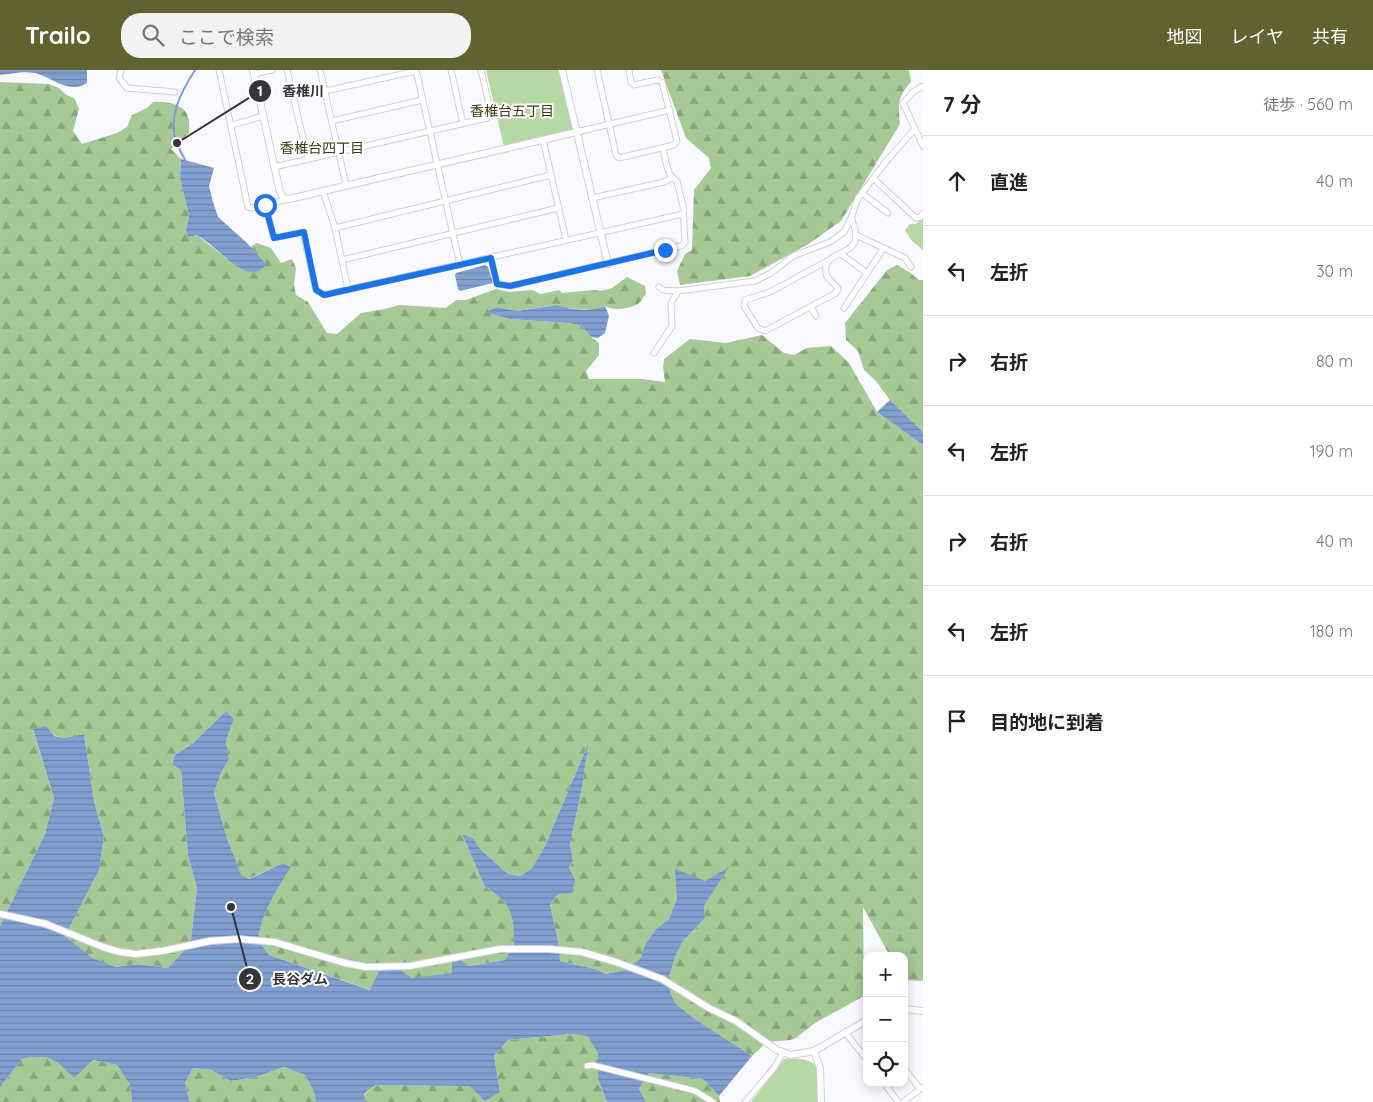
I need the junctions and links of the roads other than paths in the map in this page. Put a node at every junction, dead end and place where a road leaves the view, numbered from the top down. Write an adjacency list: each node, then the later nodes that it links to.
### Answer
1 (121, 70): 14 (street)
2 (219, 70): 22 (street)
3 (272, 70): 12 (street)
4 (287, 70): 30 (street)
5 (320, 70): 15 (street)
6 (416, 70): 15 (street); 16 (street)
7 (450, 70): 20 (street)
8 (481, 70): 20 (street)
9 (562, 70): 25 (street)
10 (597, 70): 21 (street)
11 (628, 70): 17 (street)
12 (253, 72): 18 (street)
13 (923, 86): 23 (street)
14 (175, 92)
15 (325, 92): 19 (street)
16 (422, 100): 19 (street); 24 (street)
17 (670, 110): 21 (street); 28 (street)
18 (263, 116): 22 (street); 32 (street)
19 (332, 121): 29 (street)
20 (463, 124): 24 (street)
21 (609, 124): 25 (street); 28 (street)
22 (232, 125): 42 (street)
23 (915, 129): 27 (street); 35 (street)
24 (430, 132): 29 (street); 31 (street)
25 (578, 132): 26 (street); 39 (street)
26 (543, 140): 31 (street); 33 (street)
27 (923, 146)
28 (663, 148): 34 (street)
29 (339, 152): 30 (street); 36 (street)
30 (308, 159): 32 (street)
31 (437, 165): 36 (street); 41 (street)
32 (274, 167): 40 (street)
33 (551, 175): 41 (street); 43 (street)
34 (671, 178): 39 (street); 45 (street)
35 (874, 179): 38 (street); 46 (street)
36 (346, 185): 37 (street)
37 (323, 191): 40 (street); 48 (street)
38 (862, 193): 44 (street); 47 (street)
39 (592, 198): 50 (street)
40 (289, 199): 42 (street)
41 (445, 200): 48 (street); 49 (street)
42 (265, 205): 63 (street)
43 (558, 208): 49 (street); 52 (street)
44 (888, 213)
45 (683, 214): 50 (street); 58 (street)
46 (923, 214)
47 (852, 218): 51 (street); 64 (street)
48 (335, 228): 56 (street)
49 (452, 233): 56 (street); 59 (street)
50 (600, 233): 52 (street); 58 (street)
51 (856, 235): 53 (street); 54 (street)
52 (566, 240): 55 (street)
53 (883, 249): 60 (street); 61 (street)
54 (841, 254): 57 (street); 61 (street)
55 (491, 258): 58 (street); 59 (street)
56 (342, 260): 63 (street)
57 (829, 260): 65 (street); 65 (street)
58 (608, 264)
59 (460, 265): 63 (street)
60 (911, 267)
61 (867, 273): 66 (street)
62 (659, 287): 64 (street)
63 (348, 289)
64 (678, 291): 68 (street)
65 (811, 307): 67 (street)
66 (844, 308)
67 (816, 316)
68 (654, 353)
69 (0, 914): 75 (street)
70 (908, 1009): 71 (street)
71 (923, 1011)
72 (863, 1022): 73 (street)
73 (845, 1032): 74 (street); 76 (street)
74 (814, 1051): 75 (street); 83 (street)
75 (783, 1053): 82 (street)
76 (863, 1055)
77 (590, 1065): 81 (street)
78 (908, 1072): 80 (street)
79 (887, 1087): 84 (street)
80 (922, 1088): 85 (street)
81 (713, 1102)
82 (745, 1102)
83 (821, 1102)
84 (898, 1102)
85 (904, 1102)

